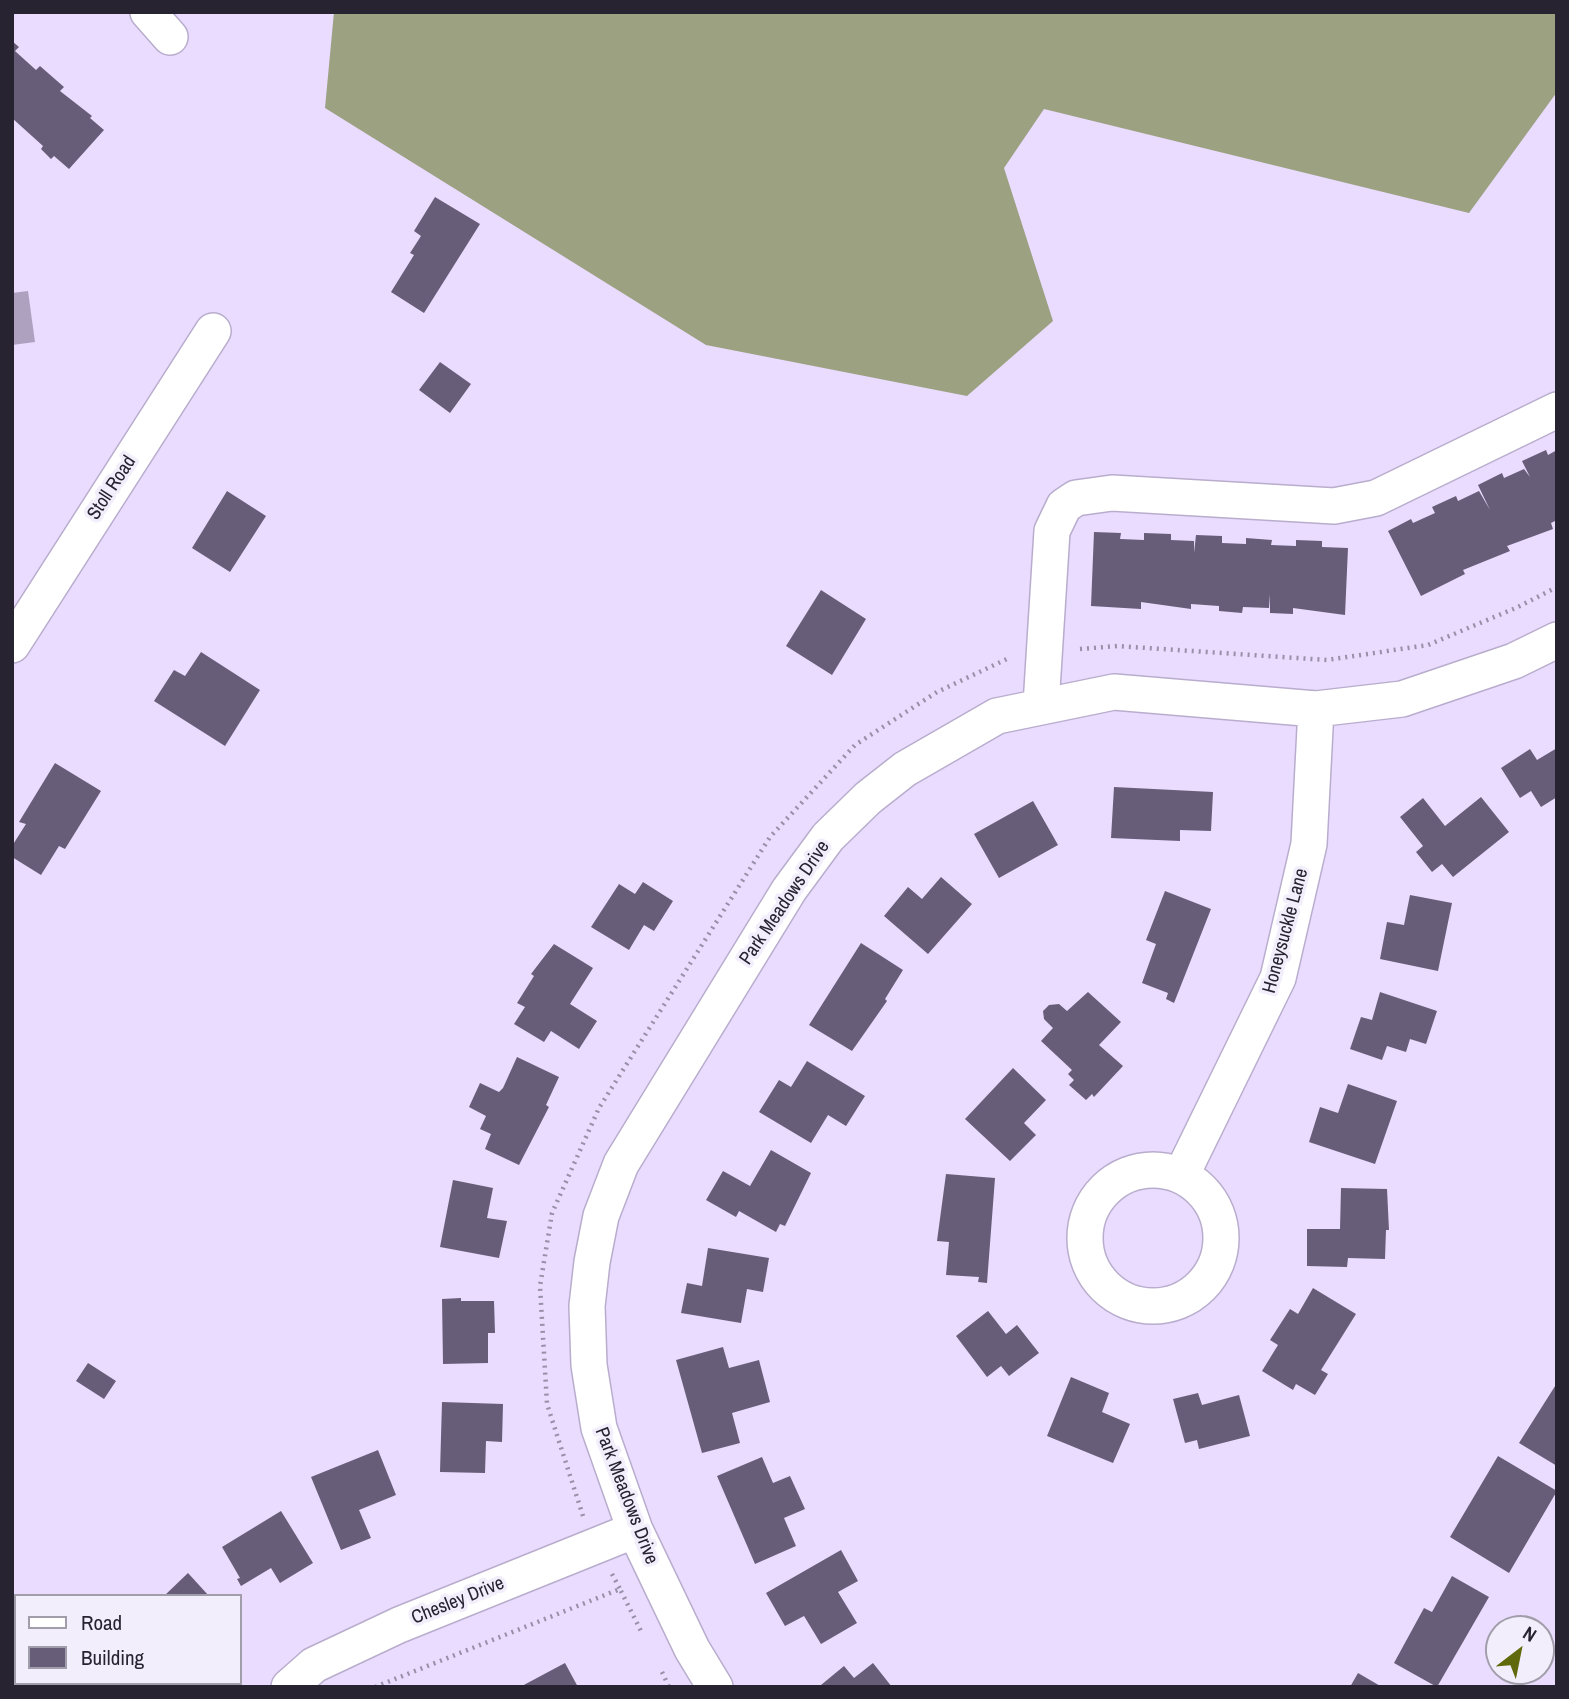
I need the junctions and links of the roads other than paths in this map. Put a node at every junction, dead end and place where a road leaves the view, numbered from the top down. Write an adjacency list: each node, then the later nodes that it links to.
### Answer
1 (213, 331): 4 (street, Stoll Road)
2 (1557, 410): 5 (street)
3 (1557, 640): 6 (street, Park Meadows Drive)
4 (12, 645)
5 (1041, 705): 6 (street, Park Meadows Drive); 8 (street, Park Meadows Drive)
6 (1317, 709): 7 (street, Honeysuckle Lane)
7 (1181, 1176)
8 (635, 1530): 9 (street, Chesley Drive); 10 (street, Park Meadows Drive)
9 (289, 1687)
10 (715, 1687)

